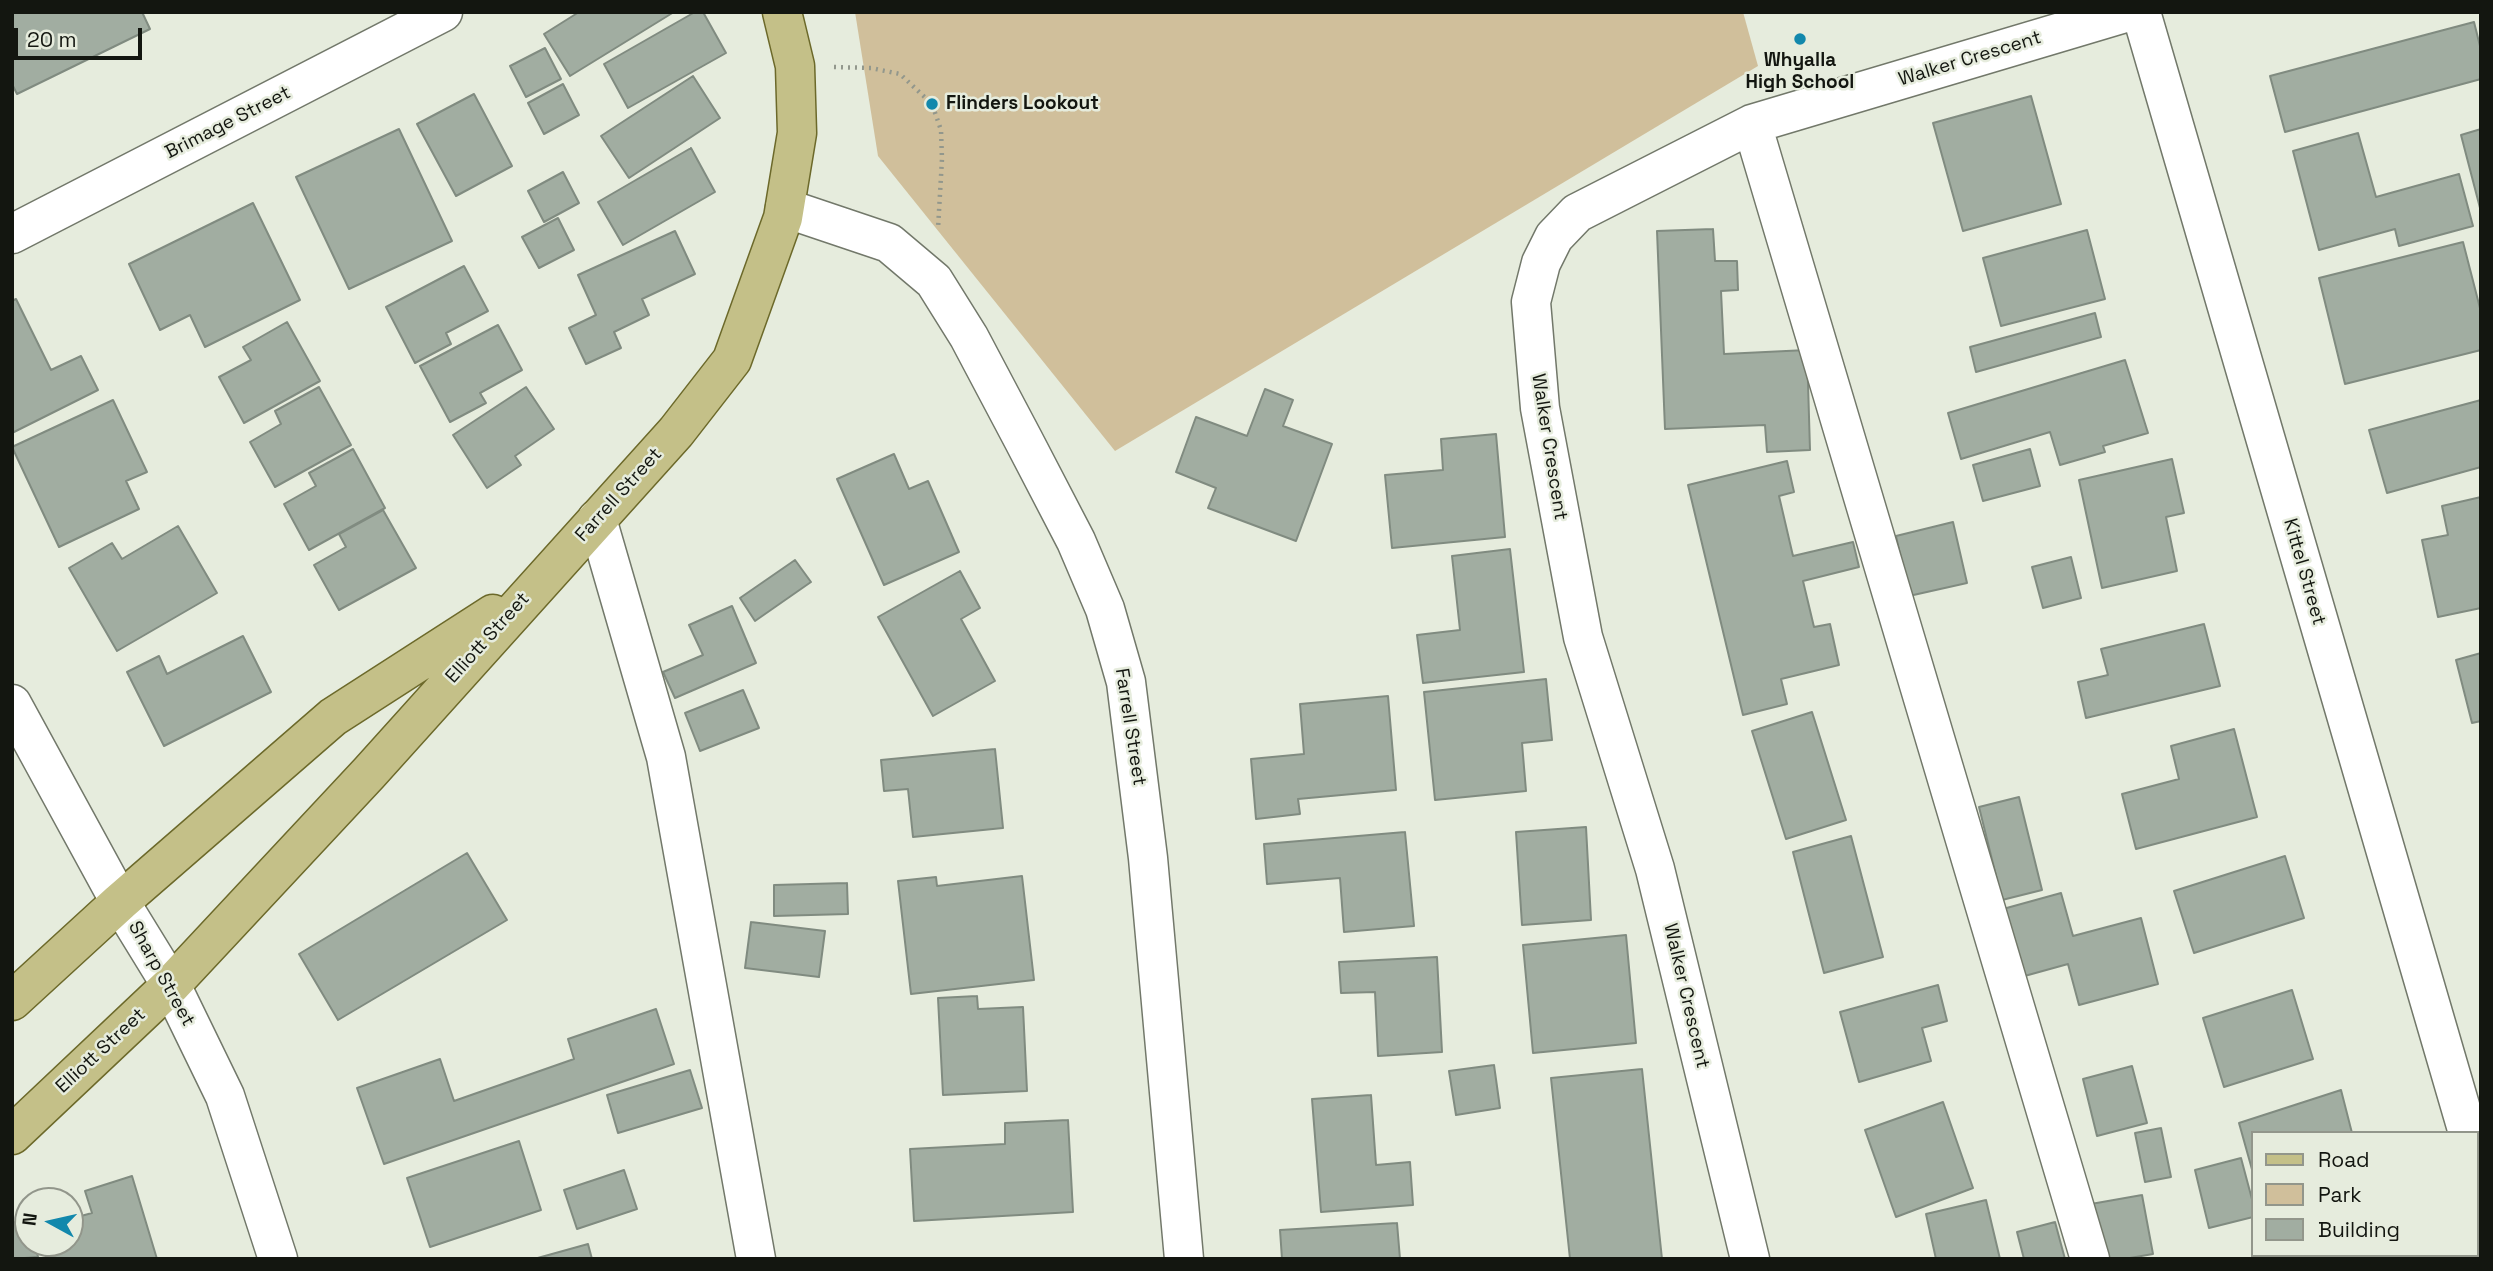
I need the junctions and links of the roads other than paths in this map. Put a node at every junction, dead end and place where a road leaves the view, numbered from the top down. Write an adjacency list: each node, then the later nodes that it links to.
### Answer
1 (443, 12): 7 (street, Brimage Street)
2 (782, 12): 6 (main road, Farrell Street)
3 (2128, 12): 5 (street, Walker Crescent)
4 (2141, 12): 14 (street, Kittel Street)
5 (1752, 124): 19 (street, Walker Crescent); 20 (street)
6 (785, 208): 8 (main road, Farrell Street); 18 (street, Farrell Street)
7 (12, 234)
8 (597, 519): 9 (main road, Farrell Street); 17 (street)
9 (533, 589): 11 (main road, Elliott Street); 12 (main road, Elliott Street)
10 (12, 704): 11 (street, Sharp Street)
11 (120, 902): 12 (street, Sharp Street); 13 (main road, Elliott Street)
12 (171, 985): 15 (main road, Elliott Street); 16 (street, Sharp Street)
13 (12, 1001)
14 (2467, 1131)
15 (12, 1135)
16 (278, 1259)
17 (757, 1259)
18 (1184, 1259)
19 (1750, 1259)
20 (2090, 1259)

